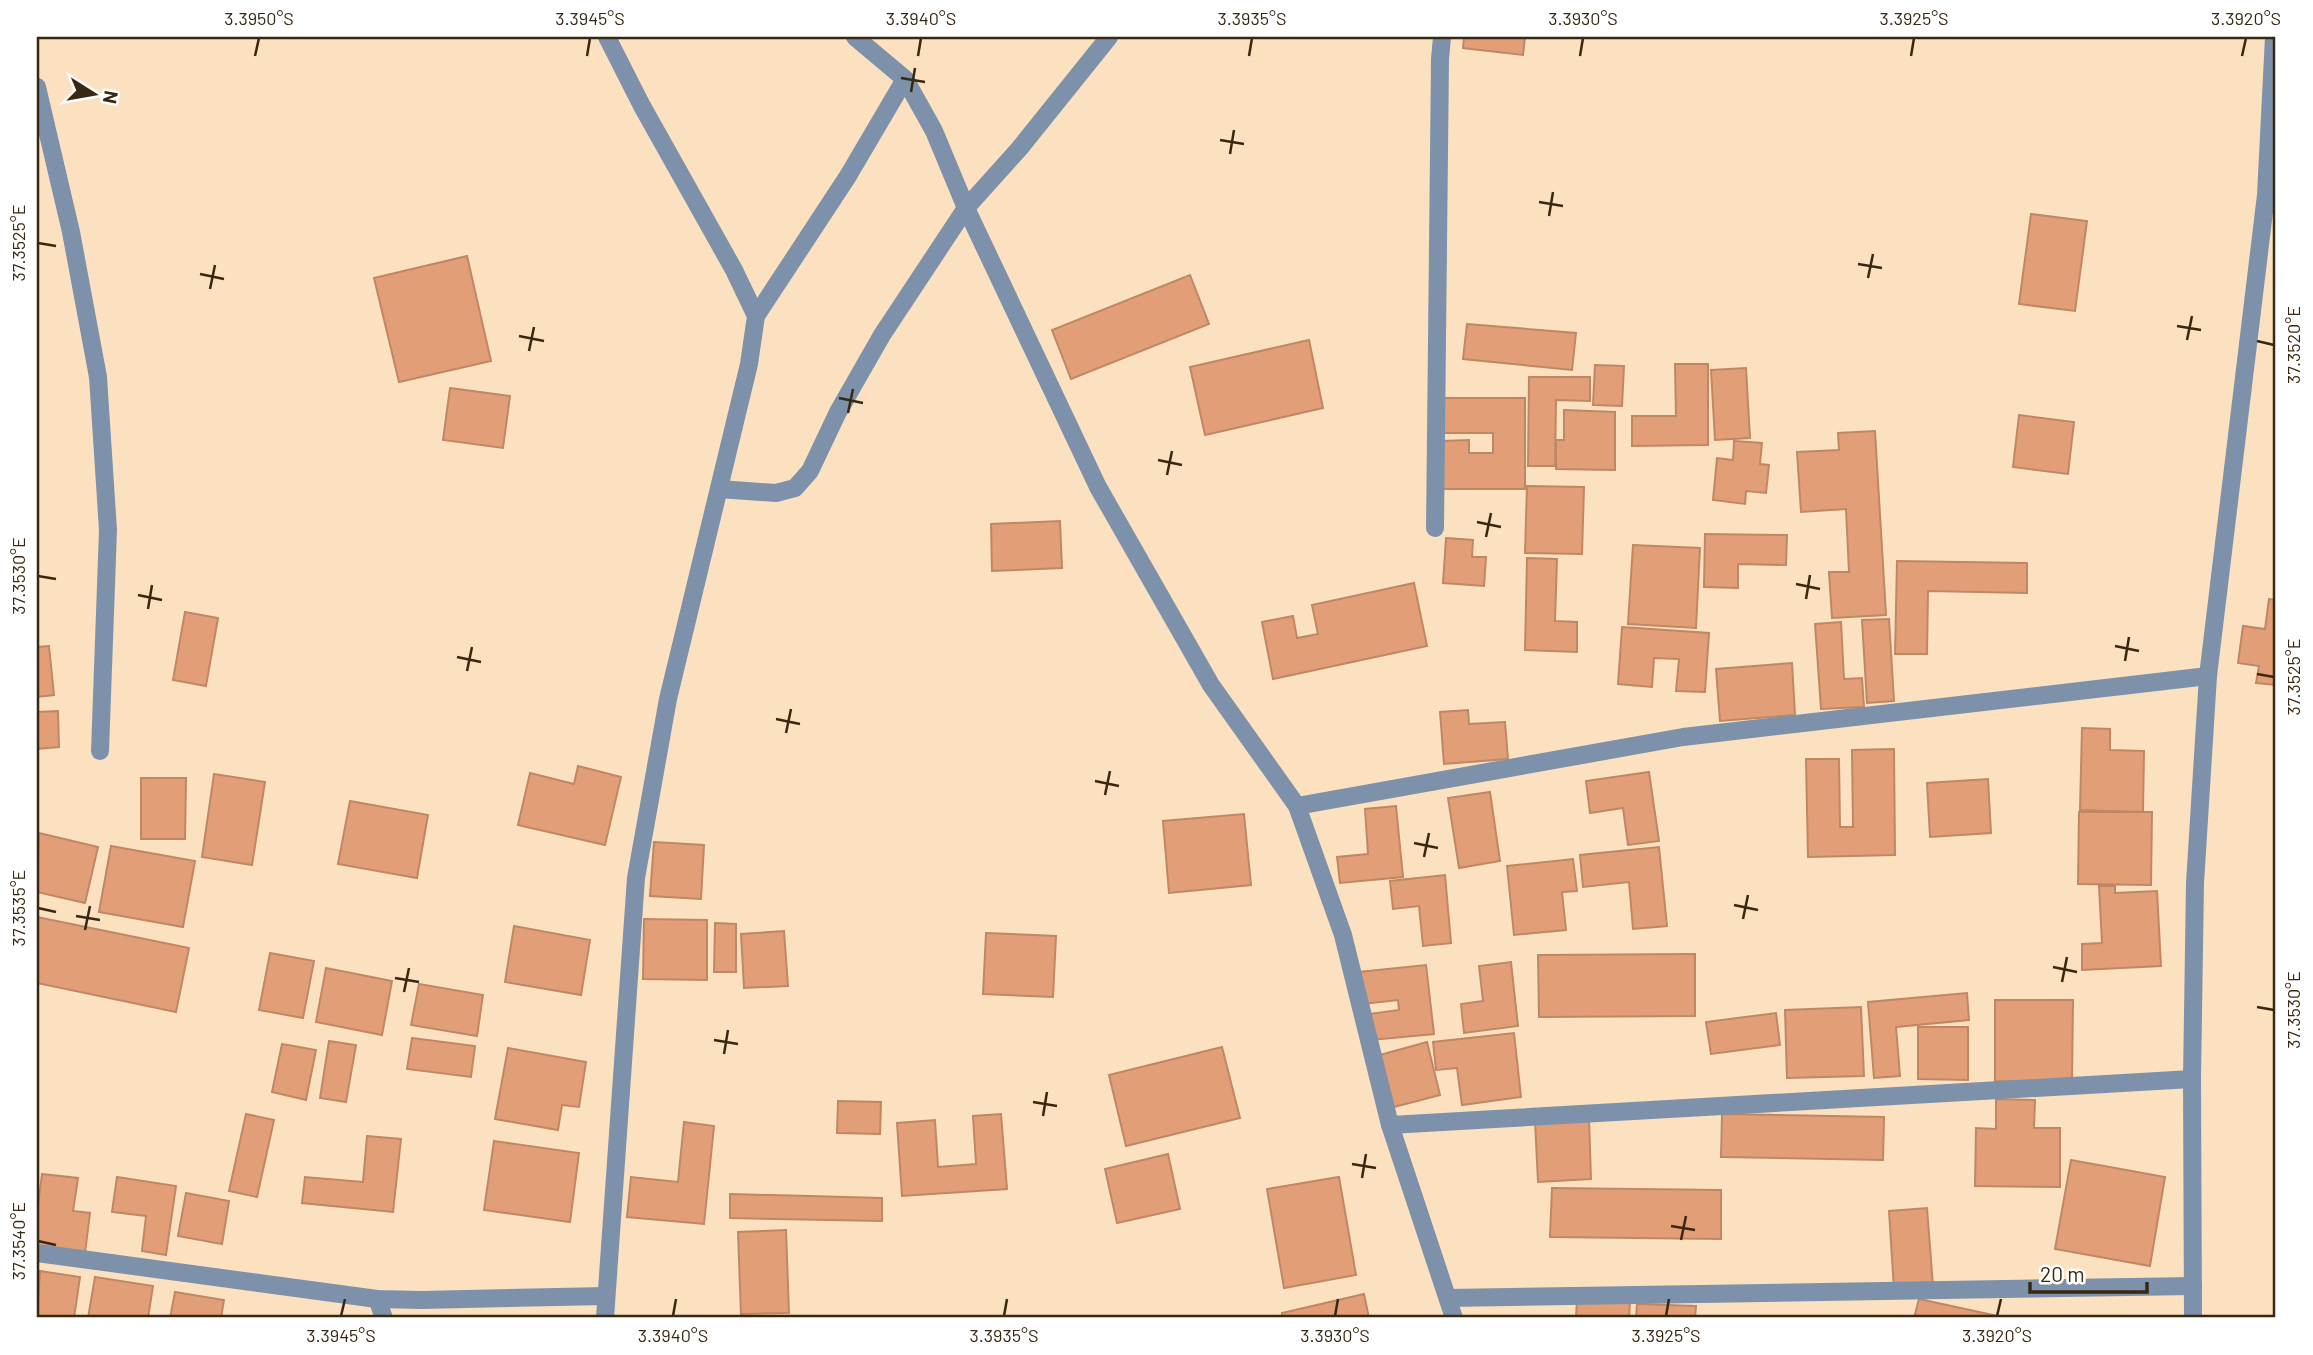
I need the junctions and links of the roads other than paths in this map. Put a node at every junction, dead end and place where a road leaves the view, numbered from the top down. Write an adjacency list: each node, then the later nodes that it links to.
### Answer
1 (607, 37): 9 (street)
2 (855, 37): 6 (street)
3 (1109, 37): 8 (street)
4 (1442, 37): 11 (street)
5 (2274, 37): 12 (street)
6 (905, 79): 8 (street); 9 (street)
7 (37, 87): 13 (street)
8 (966, 208): 10 (street); 14 (street)
9 (756, 317): 10 (street)
10 (719, 489): 19 (street)
11 (1435, 528)
12 (2208, 676): 14 (street); 15 (street)
13 (100, 751)
14 (1297, 806): 16 (street)
15 (2192, 1079): 16 (street); 18 (street)
16 (1390, 1125): 20 (street)
17 (37, 1253): 21 (street)
18 (2193, 1286): 20 (street); 25 (street)
19 (606, 1296): 21 (street); 23 (street)
20 (1449, 1298): 24 (street)
21 (377, 1299): 22 (street)
22 (384, 1318)
23 (605, 1318)
24 (1454, 1318)
25 (2193, 1318)

